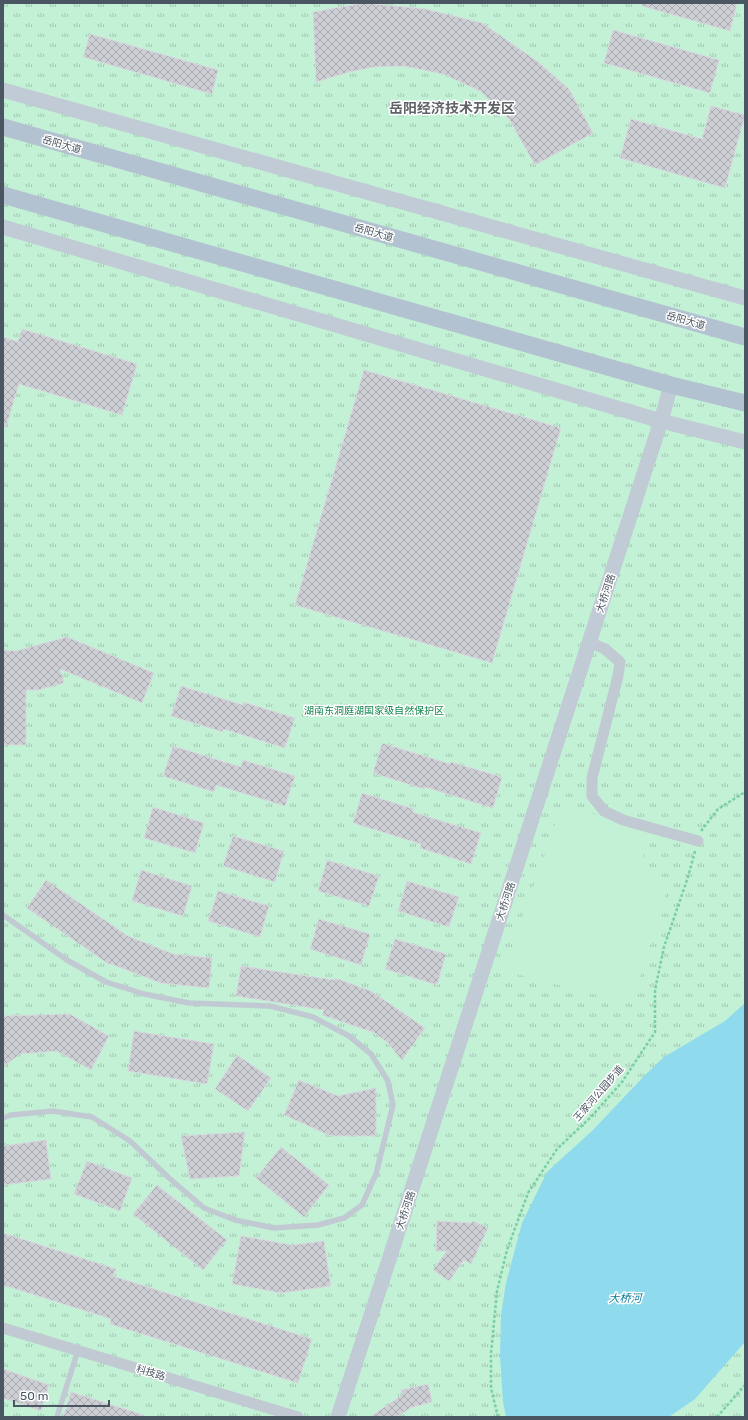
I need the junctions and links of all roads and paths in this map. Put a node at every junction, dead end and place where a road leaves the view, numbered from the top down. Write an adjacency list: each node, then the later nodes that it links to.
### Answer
1 (3, 90): 5 (main road)
2 (3, 127): 6 (main road, 岳阳大道)
3 (3, 195): 7 (main road)
4 (3, 227): 9 (main road)
5 (745, 298)
6 (745, 337)
7 (671, 385): 8 (main road); 9 (main road, 大桥河路)
8 (745, 403)
9 (661, 421): 10 (main road); 11 (main road, 大桥河路)
10 (745, 442)
11 (590, 642): 13 (street); 21 (main road, 大桥河路)
12 (745, 792): 13 (path, 王家河公园步道)
13 (698, 841): 22 (path, 王家河公园步道)
14 (3, 915): 15 (lane)
15 (3, 1118)
16 (3, 1328): 17 (street, 科技路)
17 (78, 1350): 19 (lane); 20 (street, 科技路)
18 (745, 1385): 23 (path)
19 (57, 1417)
20 (298, 1417)
21 (338, 1417)
22 (498, 1417)
23 (717, 1417)

